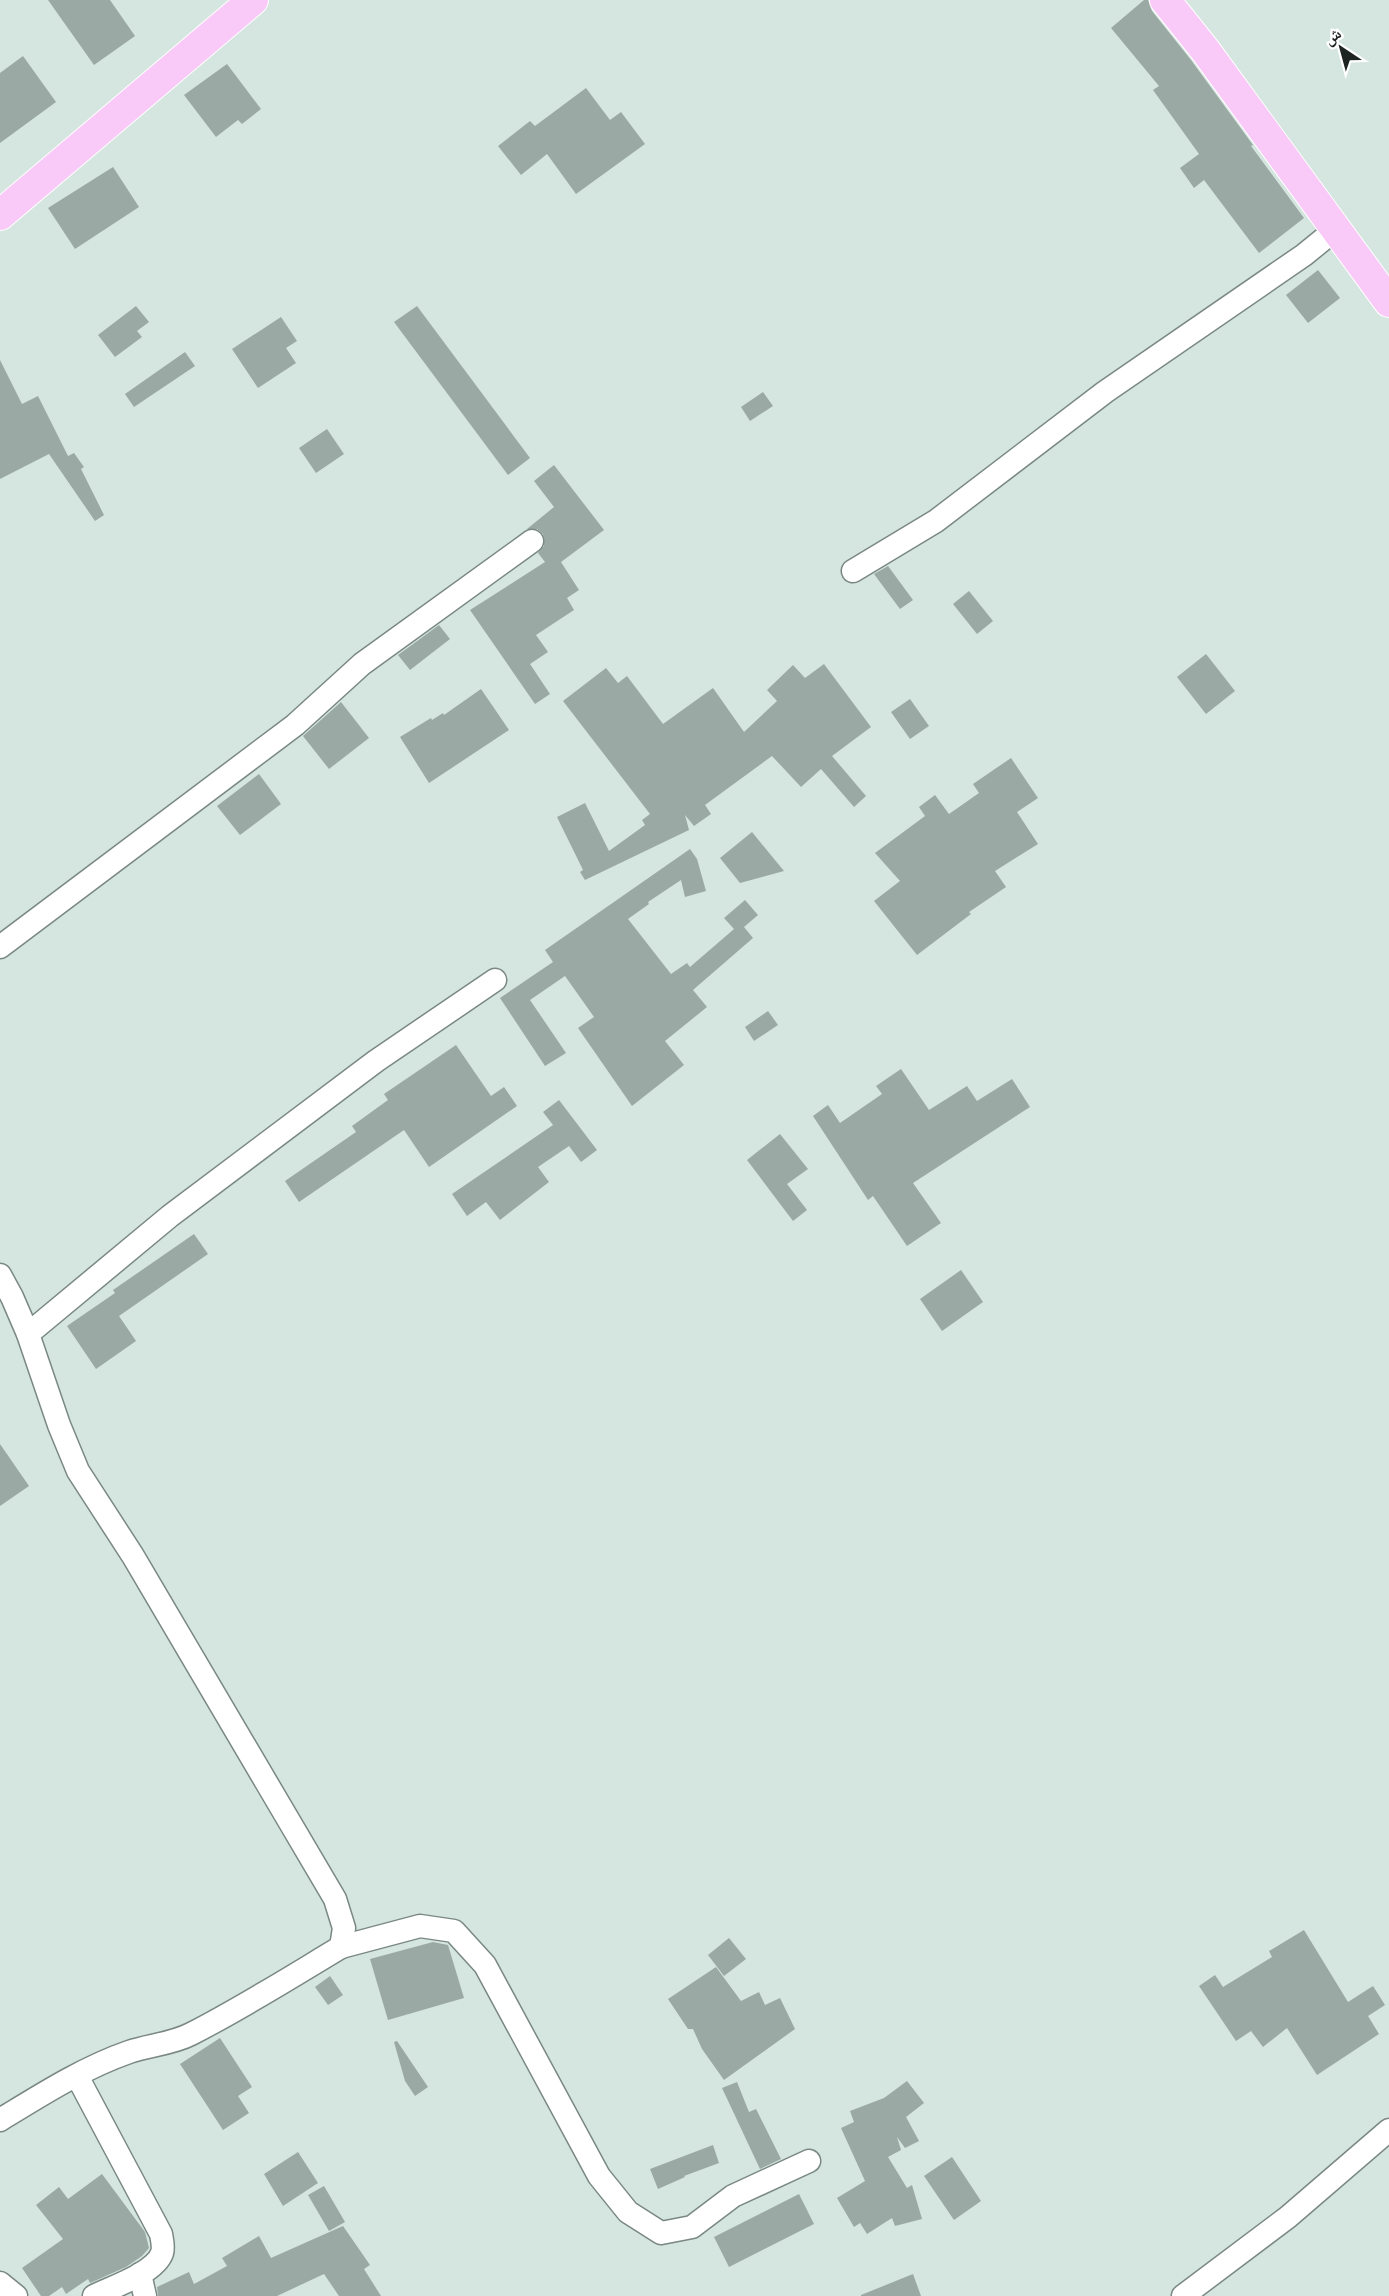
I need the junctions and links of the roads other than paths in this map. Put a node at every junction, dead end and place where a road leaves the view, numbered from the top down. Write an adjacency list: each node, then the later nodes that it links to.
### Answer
1 (253, 0): 3 (main road)
2 (1165, 0): 4 (main road)
3 (0, 215)
4 (1336, 229): 5 (main road); 7 (street)
5 (1389, 302)
6 (532, 541): 8 (street)
7 (853, 571)
8 (0, 947)
9 (495, 980): 11 (street)
10 (0, 1275): 11 (street)
11 (28, 1334): 12 (street)
12 (341, 1947): 13 (street); 16 (street)
13 (77, 2076): 14 (street); 18 (street)
14 (0, 2120)
15 (1389, 2130): 21 (street)
16 (809, 2161)
17 (0, 2283): 19 (street)
18 (143, 2285): 20 (street)
19 (16, 2296)
20 (94, 2296)
21 (1183, 2296)

